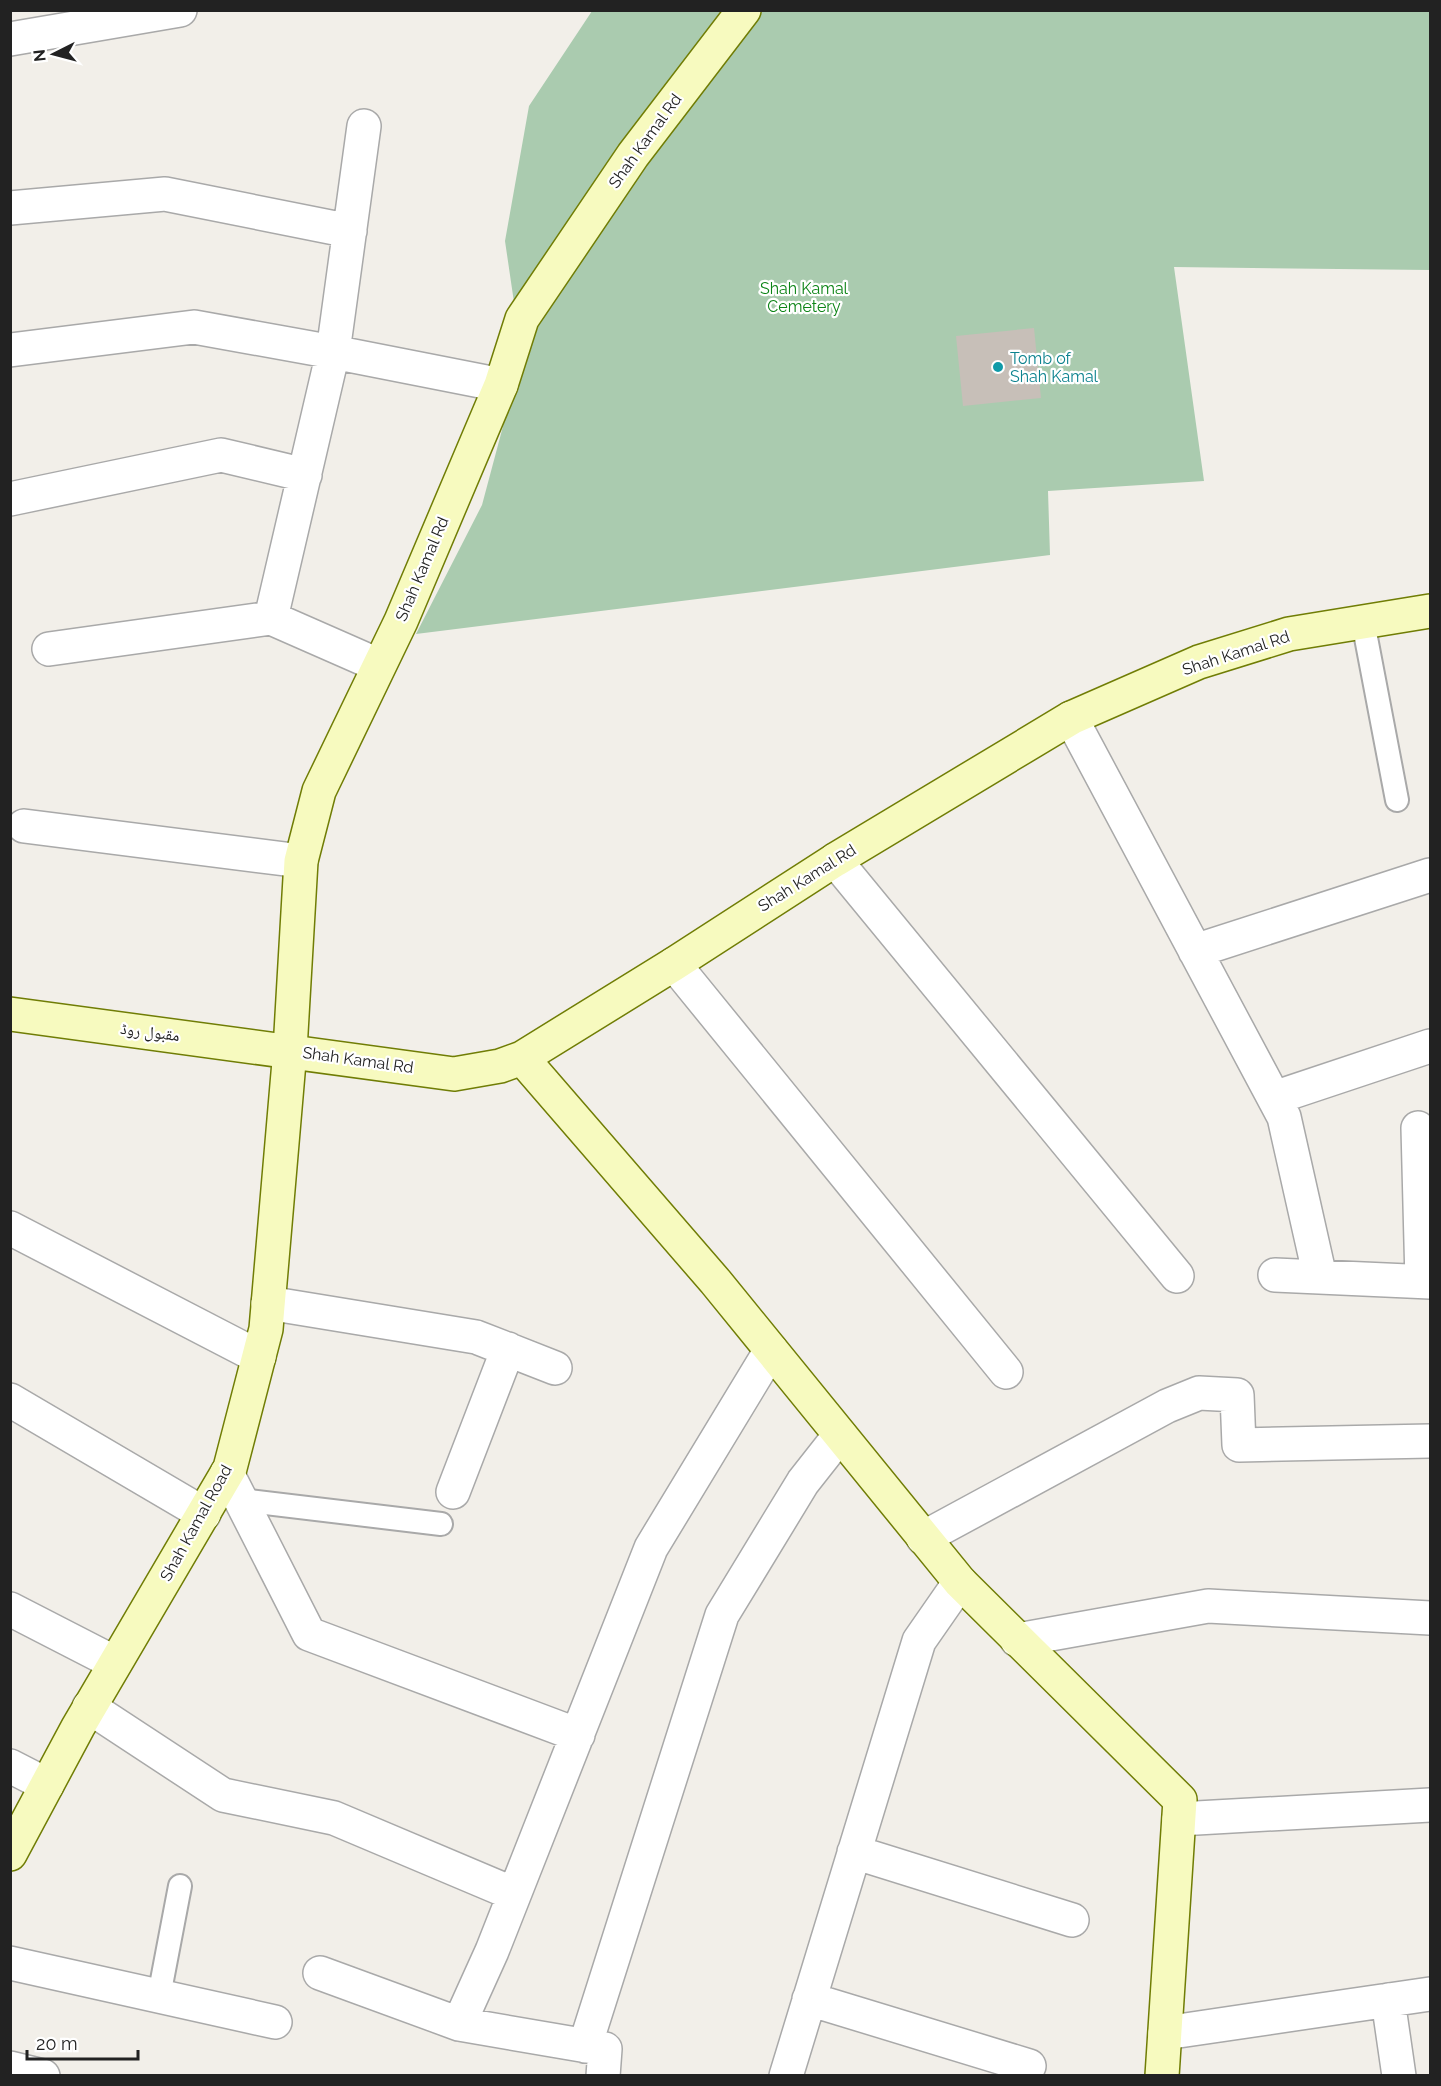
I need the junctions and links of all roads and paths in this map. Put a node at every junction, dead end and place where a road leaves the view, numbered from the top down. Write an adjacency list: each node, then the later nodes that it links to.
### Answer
1 (180, 10): 3 (street)
2 (739, 12): 9 (street, Shah Kamal Rd)
3 (10, 39)
4 (364, 126): 6 (street)
5 (10, 208): 6 (street)
6 (350, 231): 8 (street)
7 (10, 350): 8 (street)
8 (333, 352): 9 (street); 10 (street)
9 (501, 384): 16 (street, Shah Kamal Rd)
10 (305, 475): 11 (street); 13 (street)
11 (10, 499)
12 (1431, 611): 14 (street, Shah Kamal Rd)
13 (271, 618): 15 (street); 16 (street)
14 (1363, 622): 17 (street, Shah Kamal Rd); 18 (lane)
15 (49, 649)
16 (378, 665): 21 (street, Shah Kamal Rd)
17 (1071, 718): 20 (street, Shah Kamal Rd); 23 (street)
18 (1397, 800)
19 (24, 826): 21 (street)
20 (835, 860): 24 (street, Shah Kamal Rd); 33 (street)
21 (301, 861): 27 (street, Shah Kamal Rd)
22 (1431, 875): 23 (street)
23 (1195, 951): 29 (street)
24 (674, 964): 28 (street, Shah Kamal Rd); 41 (street)
25 (10, 1014): 27 (street, مقبول روڈ)
26 (1431, 1046): 29 (street)
27 (290, 1050): 28 (street, Shah Kamal Rd); 36 (street, Shah Kamal Road)
28 (522, 1058): 38 (street)
29 (1274, 1098): 34 (street)
30 (1418, 1128): 35 (street)
31 (10, 1228): 39 (street)
32 (1275, 1275): 34 (street)
33 (1177, 1276)
34 (1320, 1277): 35 (street)
35 (1426, 1282)
36 (268, 1303): 37 (street); 39 (street, Shah Kamal Road)
37 (508, 1349): 40 (street); 46 (street)
38 (771, 1350): 43 (street); 56 (street)
39 (259, 1357): 45 (street, Shah Kamal Road)
40 (555, 1368)
41 (1006, 1372)
42 (10, 1400): 47 (street)
43 (840, 1435): 49 (street); 75 (street)
44 (1431, 1441): 49 (street)
45 (233, 1487): 47 (street, Shah Kamal Road); 48 (lane); 56 (street)
46 (453, 1492)
47 (204, 1514): 54 (street, Shah Kamal Road)
48 (441, 1524)
49 (924, 1538): 50 (street)
50 (960, 1582): 53 (street); 61 (street)
51 (10, 1609): 54 (street)
52 (1431, 1618): 53 (street)
53 (1017, 1640): 60 (street)
54 (115, 1663): 55 (street, Shah Kamal Road)
55 (89, 1707): 58 (street, Shah Kamal Road); 64 (street)
56 (578, 1735): 64 (street)
57 (10, 1766): 58 (street)
58 (47, 1785): 62 (street, Shah Kamal Road)
59 (1431, 1805): 60 (street)
60 (1179, 1819): 74 (street)
61 (854, 1852): 65 (street); 70 (street)
62 (10, 1854)
63 (180, 1886): 69 (lane)
64 (514, 1894): 73 (street)
65 (1072, 1920)
66 (10, 1963): 69 (street)
67 (320, 1973): 73 (street)
68 (1431, 1994): 71 (street)
69 (159, 1996): 72 (street)
70 (809, 1999): 76 (street); 80 (street)
71 (1388, 2000): 74 (street); 82 (street)
72 (275, 2022)
73 (459, 2024): 75 (street)
74 (1165, 2033): 81 (street)
75 (585, 2046): 79 (street)
76 (1029, 2066)
77 (10, 2068): 78 (street)
78 (43, 2076)
79 (603, 2076)
80 (786, 2076)
81 (1162, 2076)
82 (1400, 2076)

